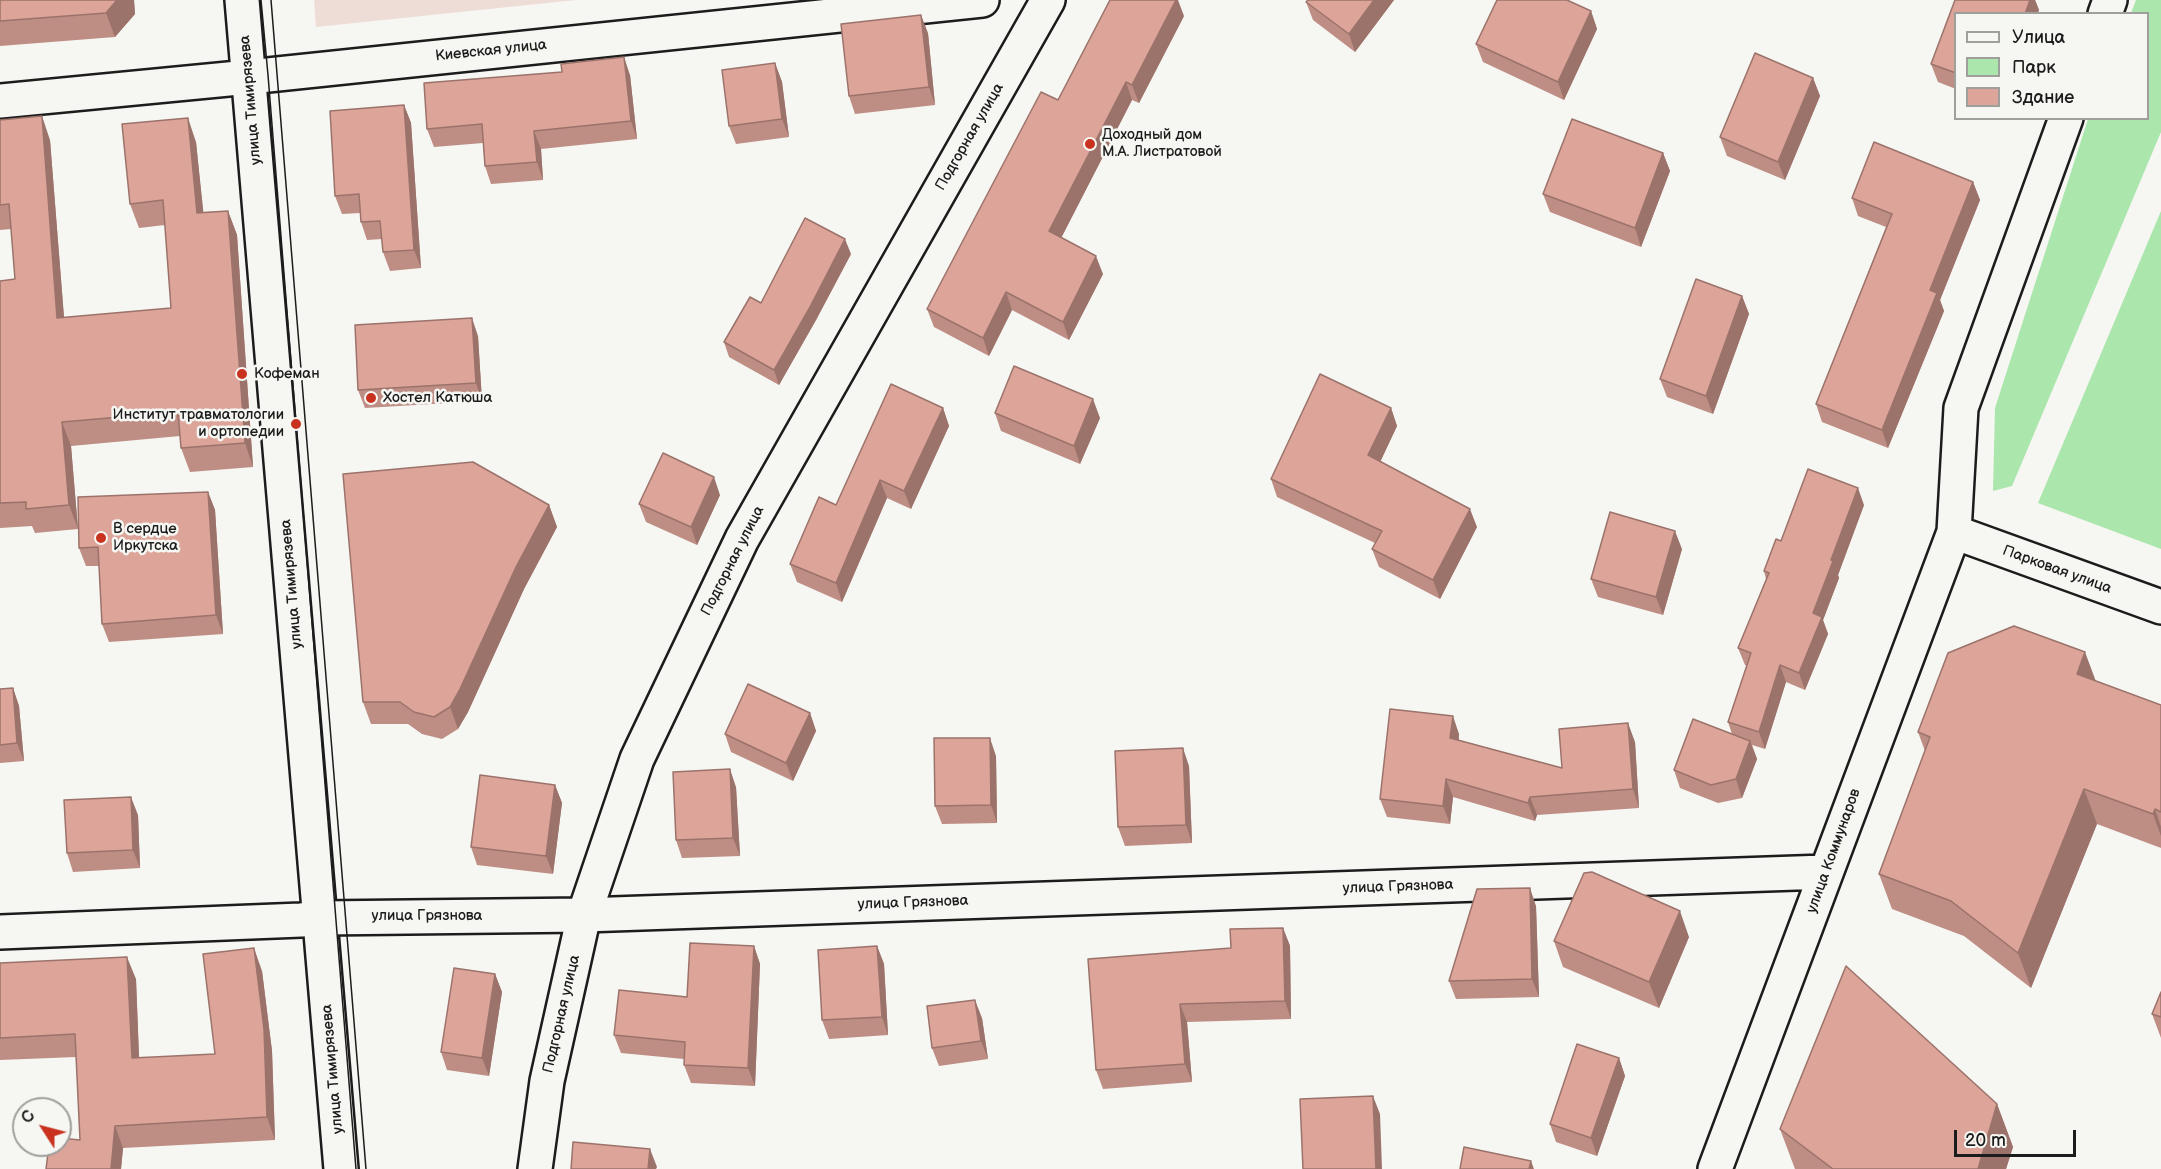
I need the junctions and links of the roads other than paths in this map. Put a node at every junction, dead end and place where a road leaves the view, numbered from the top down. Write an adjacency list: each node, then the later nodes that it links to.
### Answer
1 (242, 0): 4 (street, улица Тимирязева)
2 (982, 0): 4 (street, Киевская улица)
3 (1048, 0): 10 (street, Подгорная улица)
4 (249, 77): 5 (street, Киевская улица); 11 (street, улица Тимирязева)
5 (0, 101)
6 (2065, 120): 7 (street, улица Коммунаров)
7 (1954, 532): 8 (street, Парковая улица); 9 (street, улица Коммунаров)
8 (2161, 607)
9 (1825, 872): 10 (street, улица Грязнова); 15 (street, улица Коммунаров)
10 (584, 915): 11 (street, улица Грязнова); 14 (street, Подгорная улица)
11 (321, 918): 12 (street, улица Грязнова); 13 (street, улица Тимирязева)
12 (0, 932)
13 (341, 1169)
14 (535, 1169)
15 (1715, 1169)

